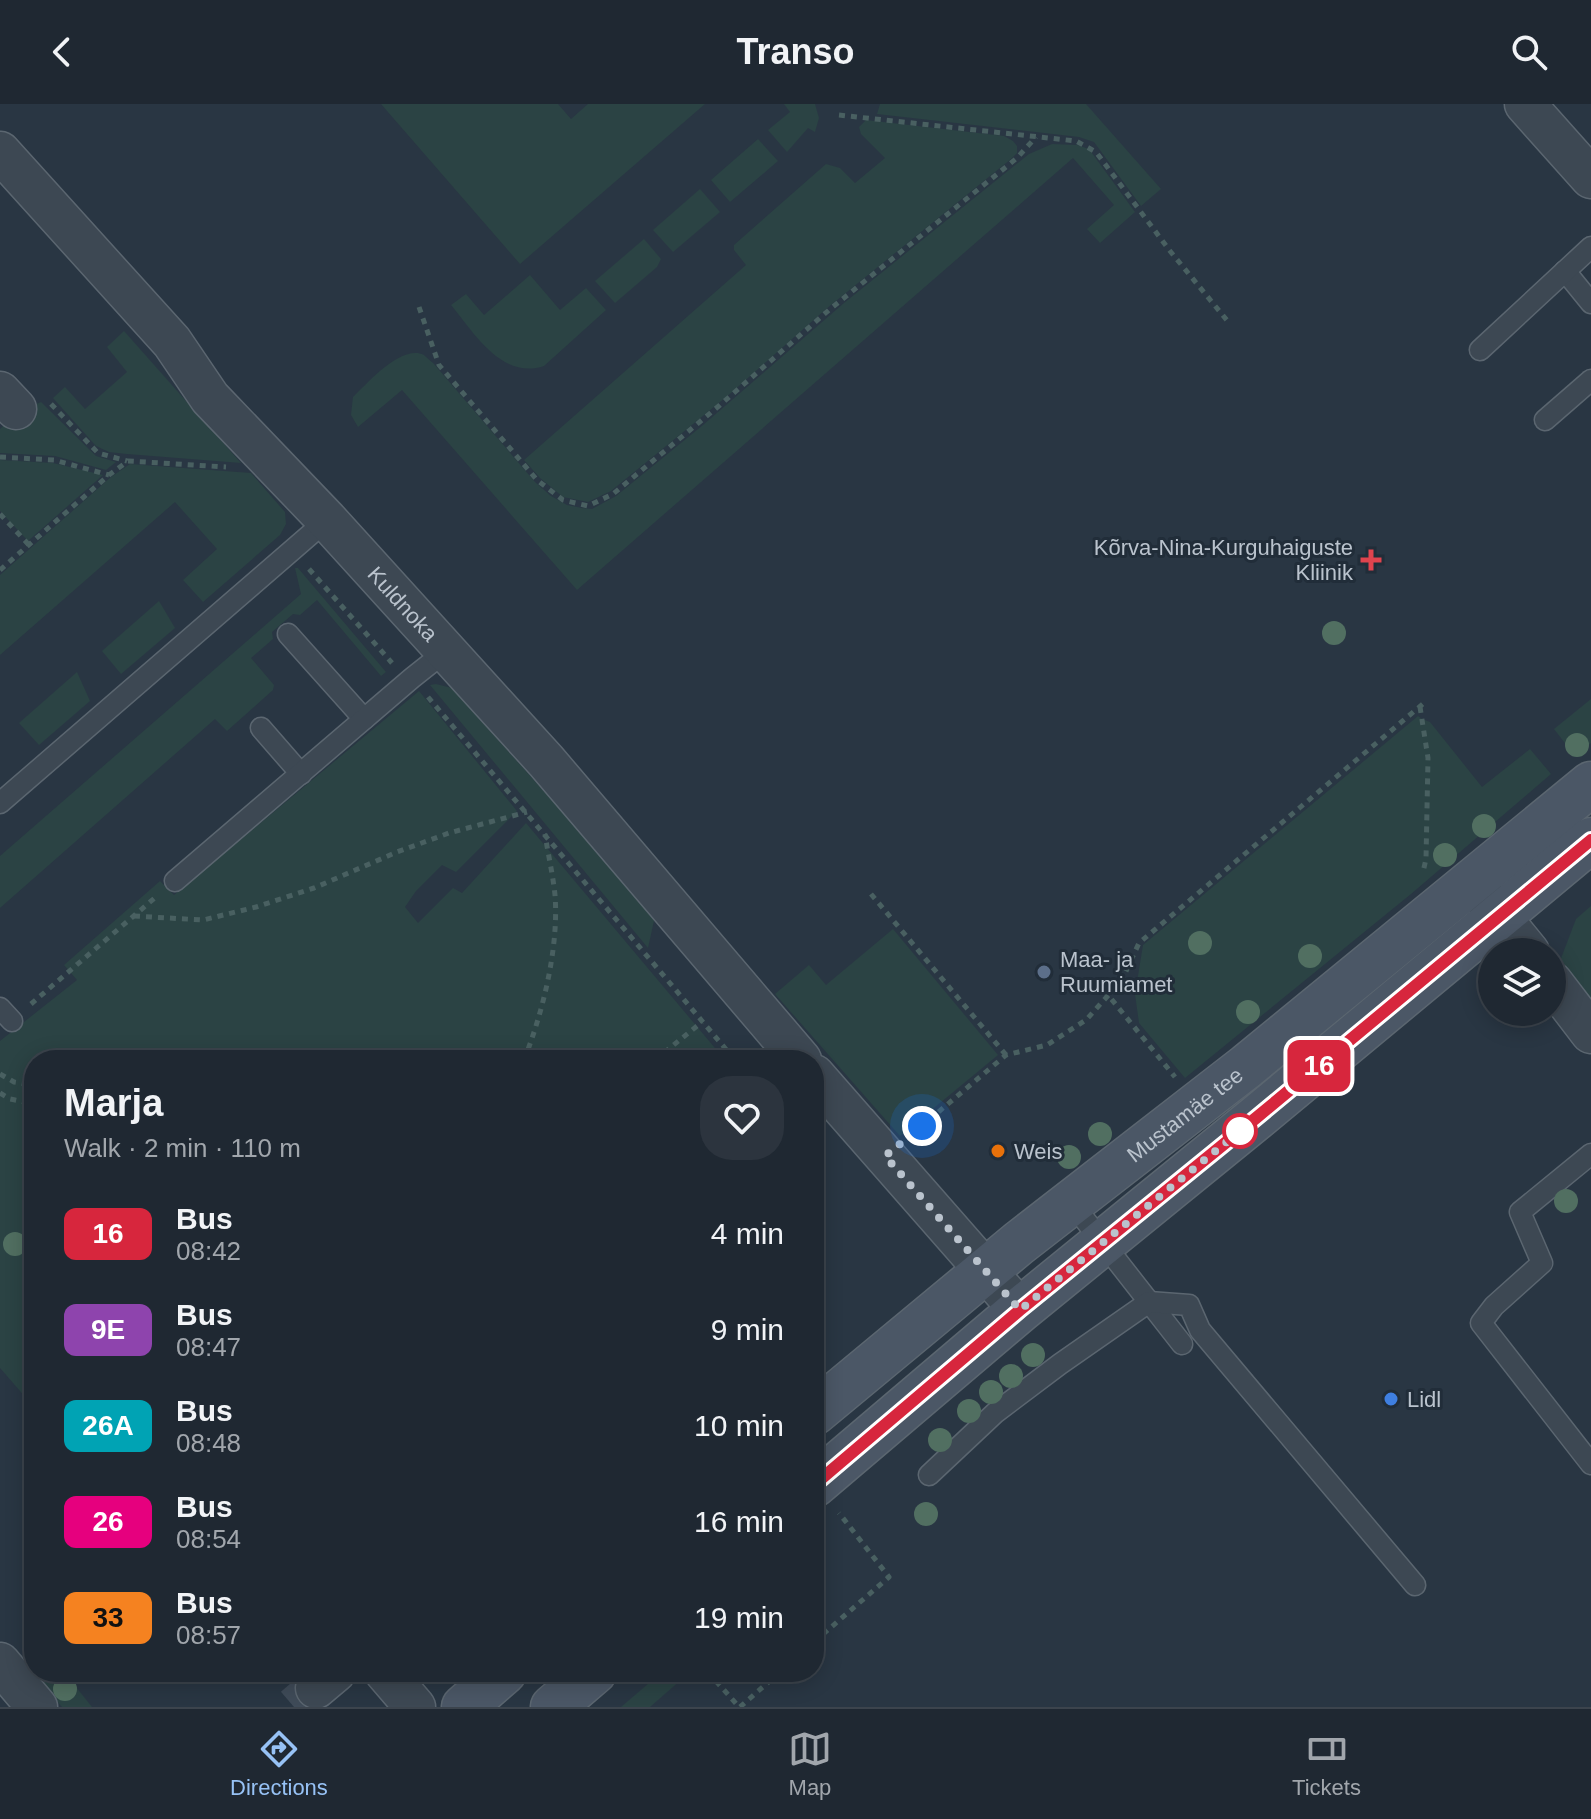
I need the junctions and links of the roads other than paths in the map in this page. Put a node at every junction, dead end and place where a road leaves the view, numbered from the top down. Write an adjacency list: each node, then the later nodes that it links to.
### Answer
1 (1525, 104): 3 (street)
2 (0, 152): 10 (street, Kuldnoka)
3 (1591, 178)
4 (1591, 247): 5 (lane)
5 (1565, 271): 6 (lane); 7 (lane)
6 (1591, 303)
7 (1480, 350)
8 (1591, 380): 9 (lane)
9 (1545, 420)
10 (327, 520): 12 (street, Kuldnoka); 17 (lane)
11 (288, 634): 13 (lane)
12 (446, 651): 13 (lane); 25 (street, Kuldnoka)
13 (364, 719): 15 (lane)
14 (261, 728): 15 (lane)
15 (301, 774): 19 (lane)
16 (1591, 784): 20 (main road, Mustamäe tee)
17 (0, 803)
18 (1591, 840): 21 (main road)
19 (175, 881)
20 (1472, 883): 21 (street); 28 (main road, Mustamäe tee)
21 (1501, 916): 22 (street); 29 (main road)
22 (1518, 938)
23 (1566, 1000): 24 (street)
24 (1591, 1033)
25 (792, 1050)
26 (824, 1086): 30 (street)
27 (1591, 1154): 35 (lane)
28 (1071, 1202): 29 (lane); 30 (main road, Mustamäe tee)
29 (1103, 1242): 31 (lane); 32 (main road)
30 (986, 1270): 32 (street); 34 (main road, Mustamäe tee)
31 (1149, 1302): 33 (lane); 36 (lane); 38 (lane)
32 (1020, 1310): 37 (main road)
33 (1182, 1344)
34 (824, 1405)
35 (1591, 1464)
36 (929, 1475)
37 (825, 1497)
38 (1415, 1585)
39 (0, 1663): 43 (street)
40 (394, 1682): 44 (street)
41 (493, 1682): 45 (main road)
42 (582, 1682): 46 (main road)
43 (37, 1707)
44 (415, 1707)
45 (464, 1707)
46 (553, 1707)

